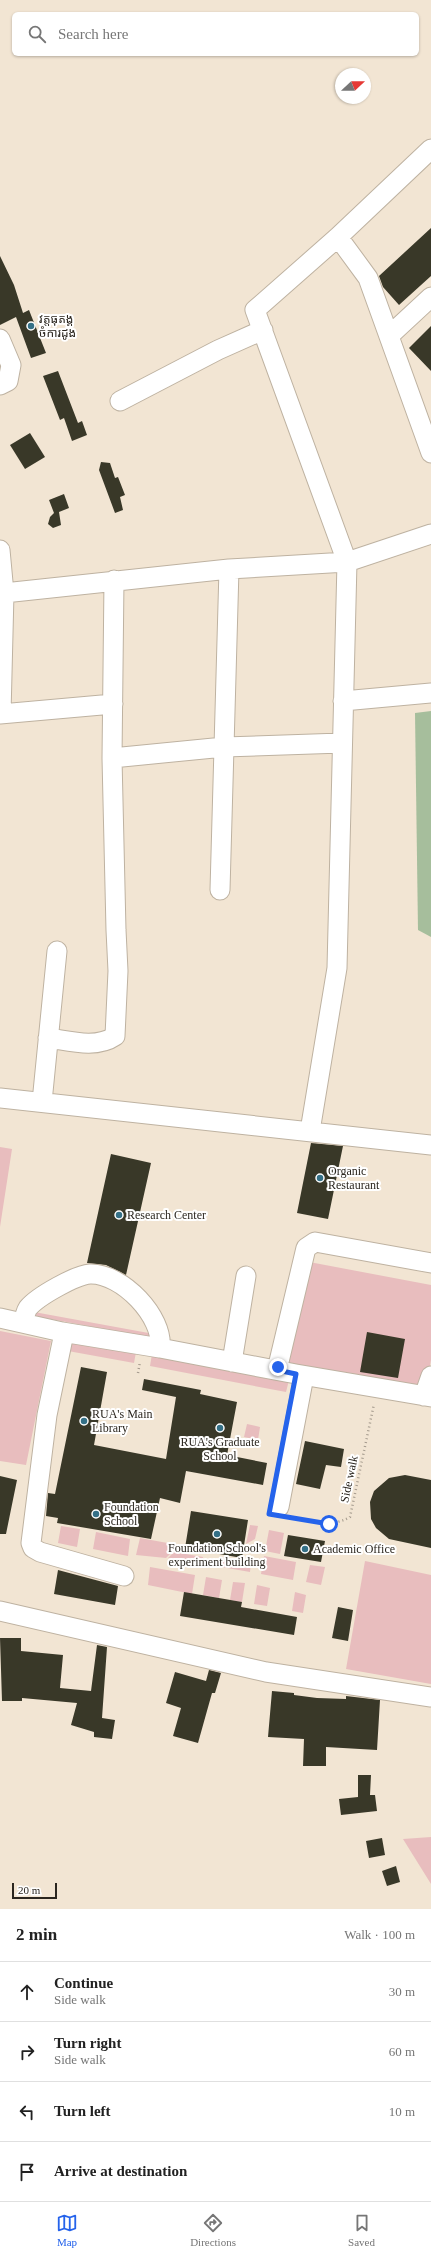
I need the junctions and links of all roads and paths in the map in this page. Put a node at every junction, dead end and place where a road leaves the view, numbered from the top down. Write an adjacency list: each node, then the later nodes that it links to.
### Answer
1 (431, 149): 2 (street)
2 (338, 237): 4 (street); 5 (street)
3 (431, 297): 5 (street)
4 (263, 330): 8 (street); 12 (street)
5 (390, 335): 9 (street)
6 (0, 339): 7 (street)
7 (0, 384)
8 (120, 401)
9 (431, 453)
10 (431, 534): 12 (street)
11 (0, 550): 15 (street)
12 (348, 562): 13 (street); 17 (street)
13 (229, 569): 14 (street); 21 (street)
14 (114, 580): 15 (street); 18 (street)
15 (4, 593): 19 (street)
16 (431, 693): 17 (street)
17 (343, 701): 20 (street)
18 (113, 704): 19 (street); 22 (street)
19 (1, 714)
20 (342, 743): 21 (street); 28 (street)
21 (224, 747): 22 (street); 23 (street)
22 (112, 758): 25 (street)
23 (220, 890)
24 (57, 951): 25 (street)
25 (48, 1038): 27 (street)
26 (0, 1098): 27 (street)
27 (42, 1102): 28 (street)
28 (310, 1131): 29 (street)
29 (431, 1144)
30 (431, 1263): 37 (street)
31 (246, 1276): 36 (street)
32 (0, 1318): 33 (street)
33 (24, 1322): 34 (street); 35 (street)
34 (64, 1333): 35 (street); 43 (street)
35 (160, 1348): 36 (street)
36 (232, 1362): 37 (street)
37 (277, 1370): 38 (street)
38 (304, 1376): 40 (street); 42 (street)
39 (431, 1376): 41 (street)
40 (377, 1388): 41 (street); 42 (path, Side walk)
41 (428, 1396)
42 (282, 1512)
43 (124, 1576)
44 (0, 1611): 45 (street)
45 (431, 1697)

